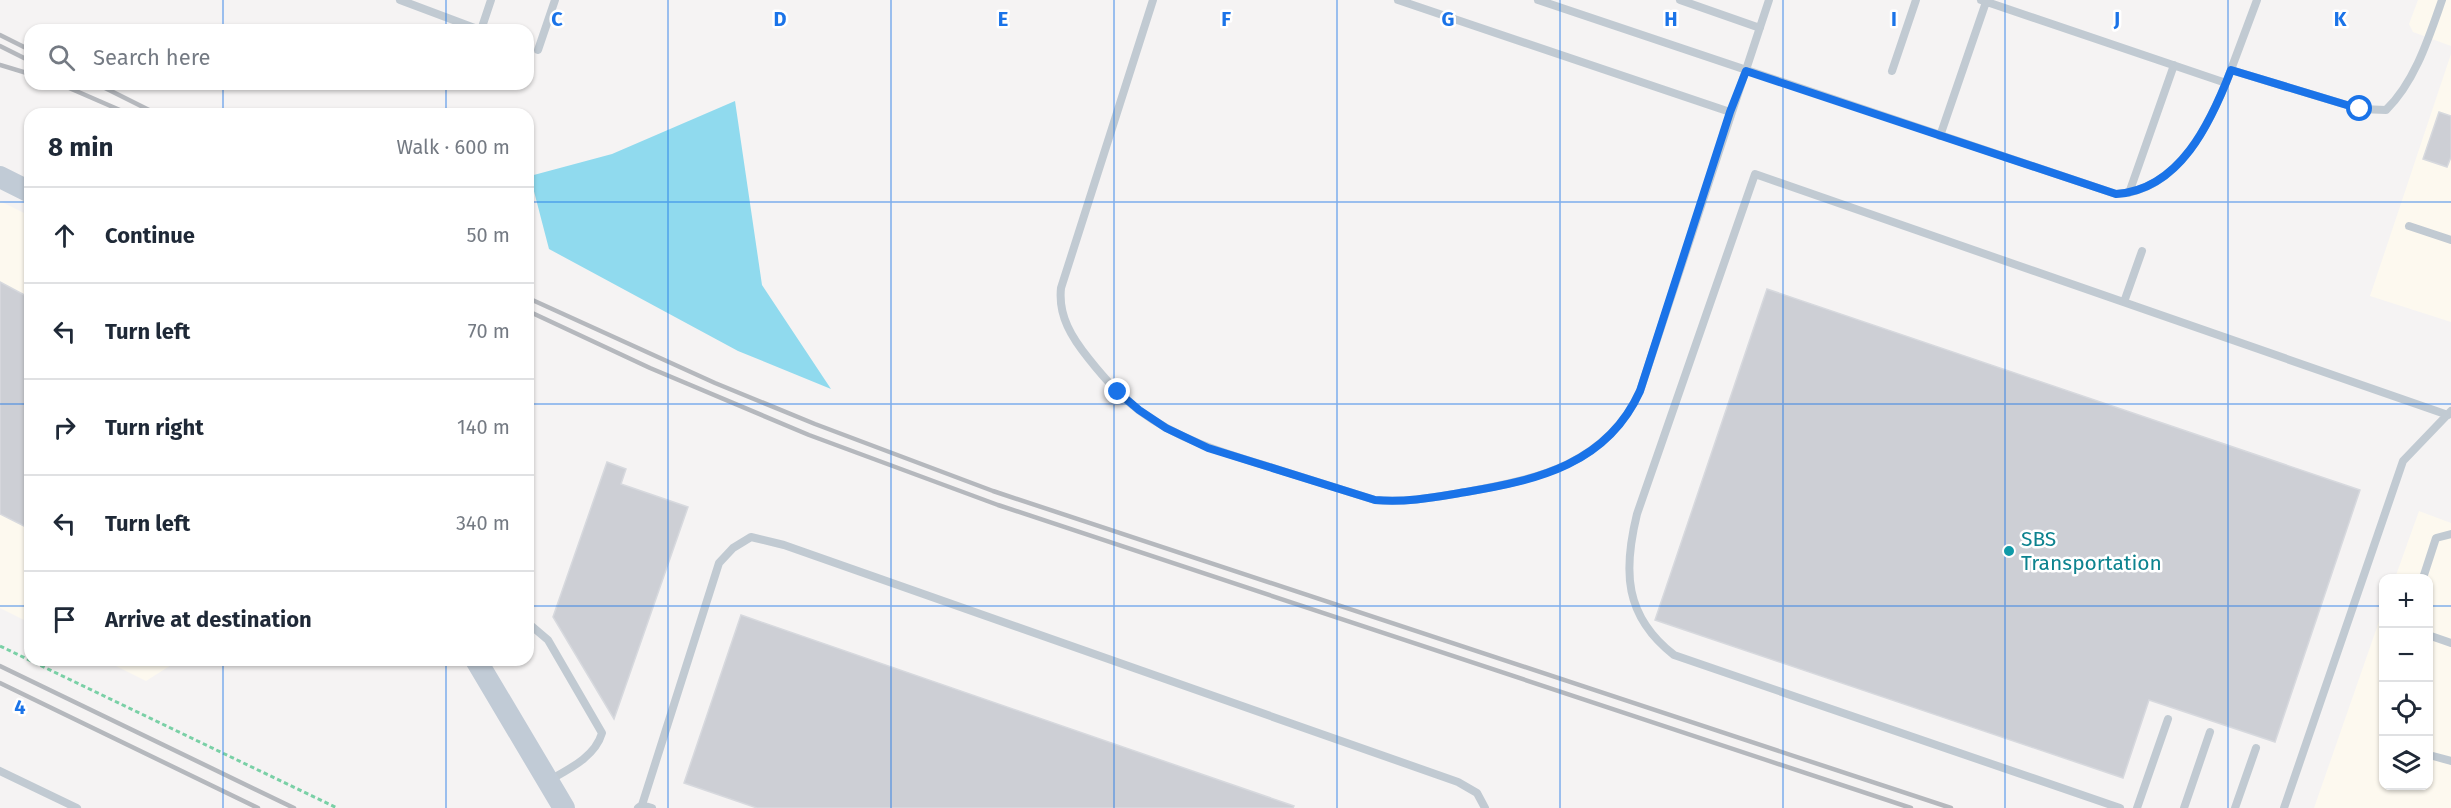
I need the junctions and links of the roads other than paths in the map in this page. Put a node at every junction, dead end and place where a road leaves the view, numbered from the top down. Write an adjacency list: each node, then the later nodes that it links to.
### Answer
1 (401, 0): 13 (lane)
2 (491, 0): 14 (lane)
3 (555, 0): 16 (lane)
4 (1153, 0): 22 (lane)
5 (1398, 0): 22 (lane)
6 (1538, 0): 19 (lane)
7 (1680, 0): 15 (lane)
8 (1769, 0): 15 (lane)
9 (1916, 0): 20 (lane)
10 (2257, 0): 18 (lane)
11 (2442, 0): 18 (lane)
12 (1983, 1): 17 (lane); 23 (lane)
13 (464, 24)
14 (482, 24)
15 (1760, 28): 19 (lane)
16 (538, 50)
17 (2174, 65): 21 (lane); 26 (lane)
18 (2231, 70): 21 (lane)
19 (1746, 71): 22 (lane); 23 (lane)
20 (1892, 72)
21 (2226, 83): 26 (lane)
22 (1730, 112)
23 (1940, 136): 26 (lane)
24 (0, 177): 25 (street)
25 (24, 189)
26 (2129, 194)
27 (2409, 226): 28 (lane)
28 (2451, 240)
29 (2142, 251): 30 (lane)
30 (2124, 302): 31 (lane); 51 (lane)
31 (2450, 413): 55 (lane)
32 (2451, 534): 33 (lane)
33 (2425, 574)
34 (534, 627): 44 (lane)
35 (2433, 637): 36 (lane)
36 (2451, 643)
37 (480, 666): 44 (street)
38 (2168, 718): 52 (lane)
39 (2210, 732): 53 (lane)
40 (2256, 748): 54 (lane)
41 (2433, 756): 42 (lane)
42 (2451, 761)
43 (0, 771): 45 (lane)
44 (548, 781): 48 (street)
45 (62, 804): 47 (lane)
46 (640, 806): 49 (lane); 50 (lane)
47 (78, 808)
48 (564, 808)
49 (652, 808)
50 (1485, 808)
51 (2120, 808)
52 (2137, 808)
53 (2184, 808)
54 (2235, 808)
55 (2284, 808)

